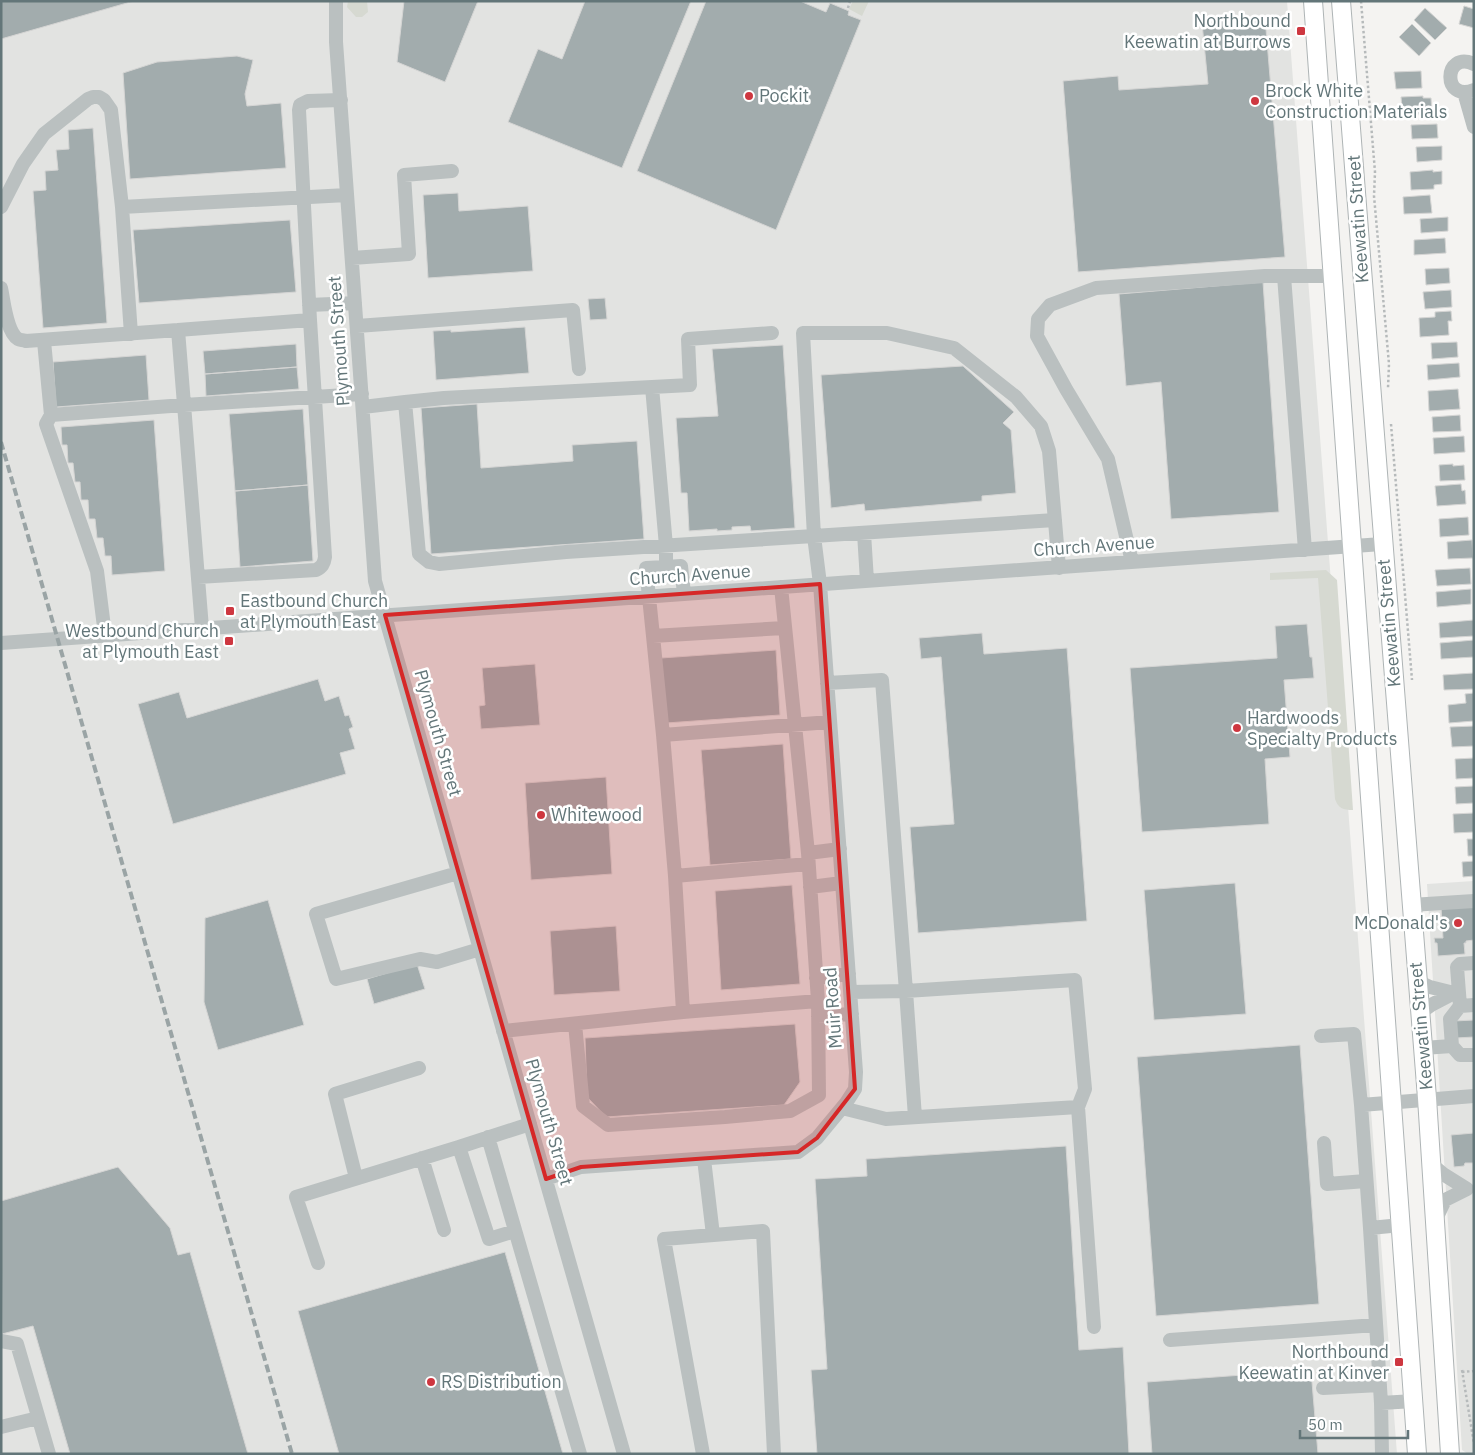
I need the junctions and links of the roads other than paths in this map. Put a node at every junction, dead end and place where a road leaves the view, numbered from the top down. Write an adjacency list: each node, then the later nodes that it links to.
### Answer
1 (336, 1): 6 (street, Plymouth Street)
2 (1314, 1): 15 (main road, Keewatin Street)
3 (1341, 1): 35 (main road, Keewatin Street)
4 (1474, 64): 5 (street)
5 (1469, 91): 7 (street)
6 (340, 100): 9 (street, Plymouth Street); 10 (street)
7 (1474, 128)
8 (452, 171): 13 (street)
9 (347, 195): 10 (street); 13 (street, Plymouth Street)
10 (303, 198): 12 (street); 18 (street)
11 (1, 207): 12 (street)
12 (122, 207): 23 (street)
13 (352, 258): 17 (street, Plymouth Street)
14 (1284, 276): 15 (street); 38 (street); 39 (street)
15 (1334, 276): 37 (main road, Keewatin Street)
16 (1, 288): 24 (street)
17 (355, 303): 18 (street); 20 (street, Plymouth Street)
18 (309, 305): 19 (street)
19 (310, 320): 21 (street); 27 (street)
20 (357, 326): 25 (street); 28 (street, Plymouth Street)
21 (178, 330): 23 (street); 30 (street)
22 (772, 333): 26 (street)
23 (131, 334): 24 (street)
24 (44, 341): 31 (street)
25 (579, 369)
26 (652, 387): 29 (street); 36 (street)
27 (315, 397): 28 (street); 30 (street); 42 (street)
28 (362, 401): 29 (street); 48 (street, Plymouth Street)
29 (405, 402): 36 (street)
30 (184, 405): 31 (street); 42 (street)
31 (51, 415): 51 (street)
32 (1055, 520): 33 (street); 34 (street, Muir Road); 41 (street)
33 (864, 533): 34 (street); 43 (street)
34 (814, 536): 36 (street); 44 (street, Muir Road)
35 (1382, 544): 37 (street, Church Avenue); 65 (main road, Keewatin Street)
36 (666, 546): 40 (street)
37 (1353, 546): 38 (street, Church Avenue); 88 (main road, Keewatin Street)
38 (1305, 550): 39 (street, Church Avenue)
39 (1132, 562): 41 (street, Church Avenue)
40 (666, 567): 46 (street); 47 (street)
41 (1059, 568): 43 (street, Church Avenue)
42 (198, 577): 49 (street)
43 (867, 581): 44 (street, Church Avenue)
44 (820, 584): 45 (street, Church Avenue); 54 (street, Muir Road)
45 (781, 586): 46 (street, Church Avenue); 50 (street)
46 (684, 594): 47 (street, Church Avenue)
47 (649, 597): 48 (street, Church Avenue); 52 (street)
48 (385, 615): 49 (street, Church Avenue); 60 (street, Plymouth Street)
49 (202, 628): 51 (street, Church Avenue)
50 (784, 628): 52 (street); 56 (street)
51 (105, 635): 53 (street, Church Avenue)
52 (653, 636): 57 (street)
53 (1, 643)
54 (827, 683): 55 (street, Muir Road); 71 (street)
55 (830, 722): 56 (street); 58 (street, Muir Road)
56 (795, 725): 57 (street); 59 (street)
57 (663, 735): 61 (street)
58 (840, 849): 59 (street); 62 (street, Muir Road)
59 (808, 858): 61 (street); 63 (street)
60 (458, 873): 66 (street, Plymouth Street); 66 (street)
61 (675, 876): 75 (street)
62 (842, 883): 63 (street); 68 (street, Muir Road)
63 (810, 887): 69 (street)
64 (1474, 901): 65 (street)
65 (1411, 905): 70 (main road, Keewatin Street)
66 (480, 949): 80 (street, Plymouth Street)
67 (1474, 963): 73 (street)
68 (849, 974): 69 (street); 72 (street, Muir Road)
69 (816, 978): 74 (street)
70 (1417, 981): 73 (street); 76 (main road, Keewatin Street)
71 (906, 991): 72 (street); 90 (street); 92 (street)
72 (851, 992): 77 (street, Muir Road)
73 (1462, 999): 76 (street); 82 (street)
74 (818, 1001): 75 (street); 78 (street)
75 (683, 1012): 79 (street)
76 (1420, 1012): 83 (main road, Keewatin Street)
77 (852, 1014): 78 (street); 91 (street, Muir Road)
78 (818, 1016): 79 (street)
79 (575, 1024): 80 (street)
80 (503, 1030): 93 (street, Plymouth Street)
81 (1321, 1036): 89 (street)
82 (1452, 1046): 83 (street); 84 (street)
83 (1423, 1048): 87 (main road, Keewatin Street)
84 (1474, 1055)
85 (419, 1068): 100 (street)
86 (1474, 1096): 87 (street)
87 (1427, 1098): 88 (street); 99 (main road, Keewatin Street)
88 (1392, 1101): 89 (street); 104 (main road, Keewatin Street)
89 (1360, 1104): 102 (street)
90 (1078, 1107): 92 (street); 111 (street)
91 (842, 1108): 92 (street); 98 (street, Muir Road)
92 (915, 1117)
93 (530, 1124): 94 (street); 101 (street, Plymouth Street)
94 (488, 1137): 96 (street); 107 (street)
95 (1324, 1143): 102 (street)
96 (459, 1147): 97 (street); 107 (street)
97 (422, 1158): 100 (street); 106 (street)
98 (704, 1159): 101 (street, Muir Road); 108 (street)
99 (1431, 1164): 103 (main road, Keewatin Street); 103 (street)
100 (356, 1178): 109 (street)
101 (546, 1179): 122 (street, Plymouth Street)
102 (1366, 1182): 105 (street)
103 (1435, 1221): 127 (main road, Keewatin Street)
104 (1401, 1225): 105 (street); 116 (main road, Keewatin Street)
105 (1370, 1228): 110 (street)
106 (444, 1230)
107 (515, 1231): 121 (street)
108 (713, 1235): 123 (street); 124 (street)
109 (318, 1263)
110 (1376, 1325): 112 (street); 114 (street)
111 (1094, 1327)
112 (1170, 1340)
113 (1, 1341): 118 (street)
114 (1380, 1385): 115 (street); 117 (street)
115 (1323, 1388)
116 (1414, 1401): 117 (street); 126 (main road, Keewatin Street)
117 (1381, 1403): 125 (street)
118 (38, 1418): 119 (street); 120 (street)
119 (1, 1427)
120 (49, 1454)
121 (580, 1454)
122 (624, 1454)
123 (703, 1454)
124 (774, 1454)
125 (1382, 1454)
126 (1417, 1454)
127 (1450, 1454)

